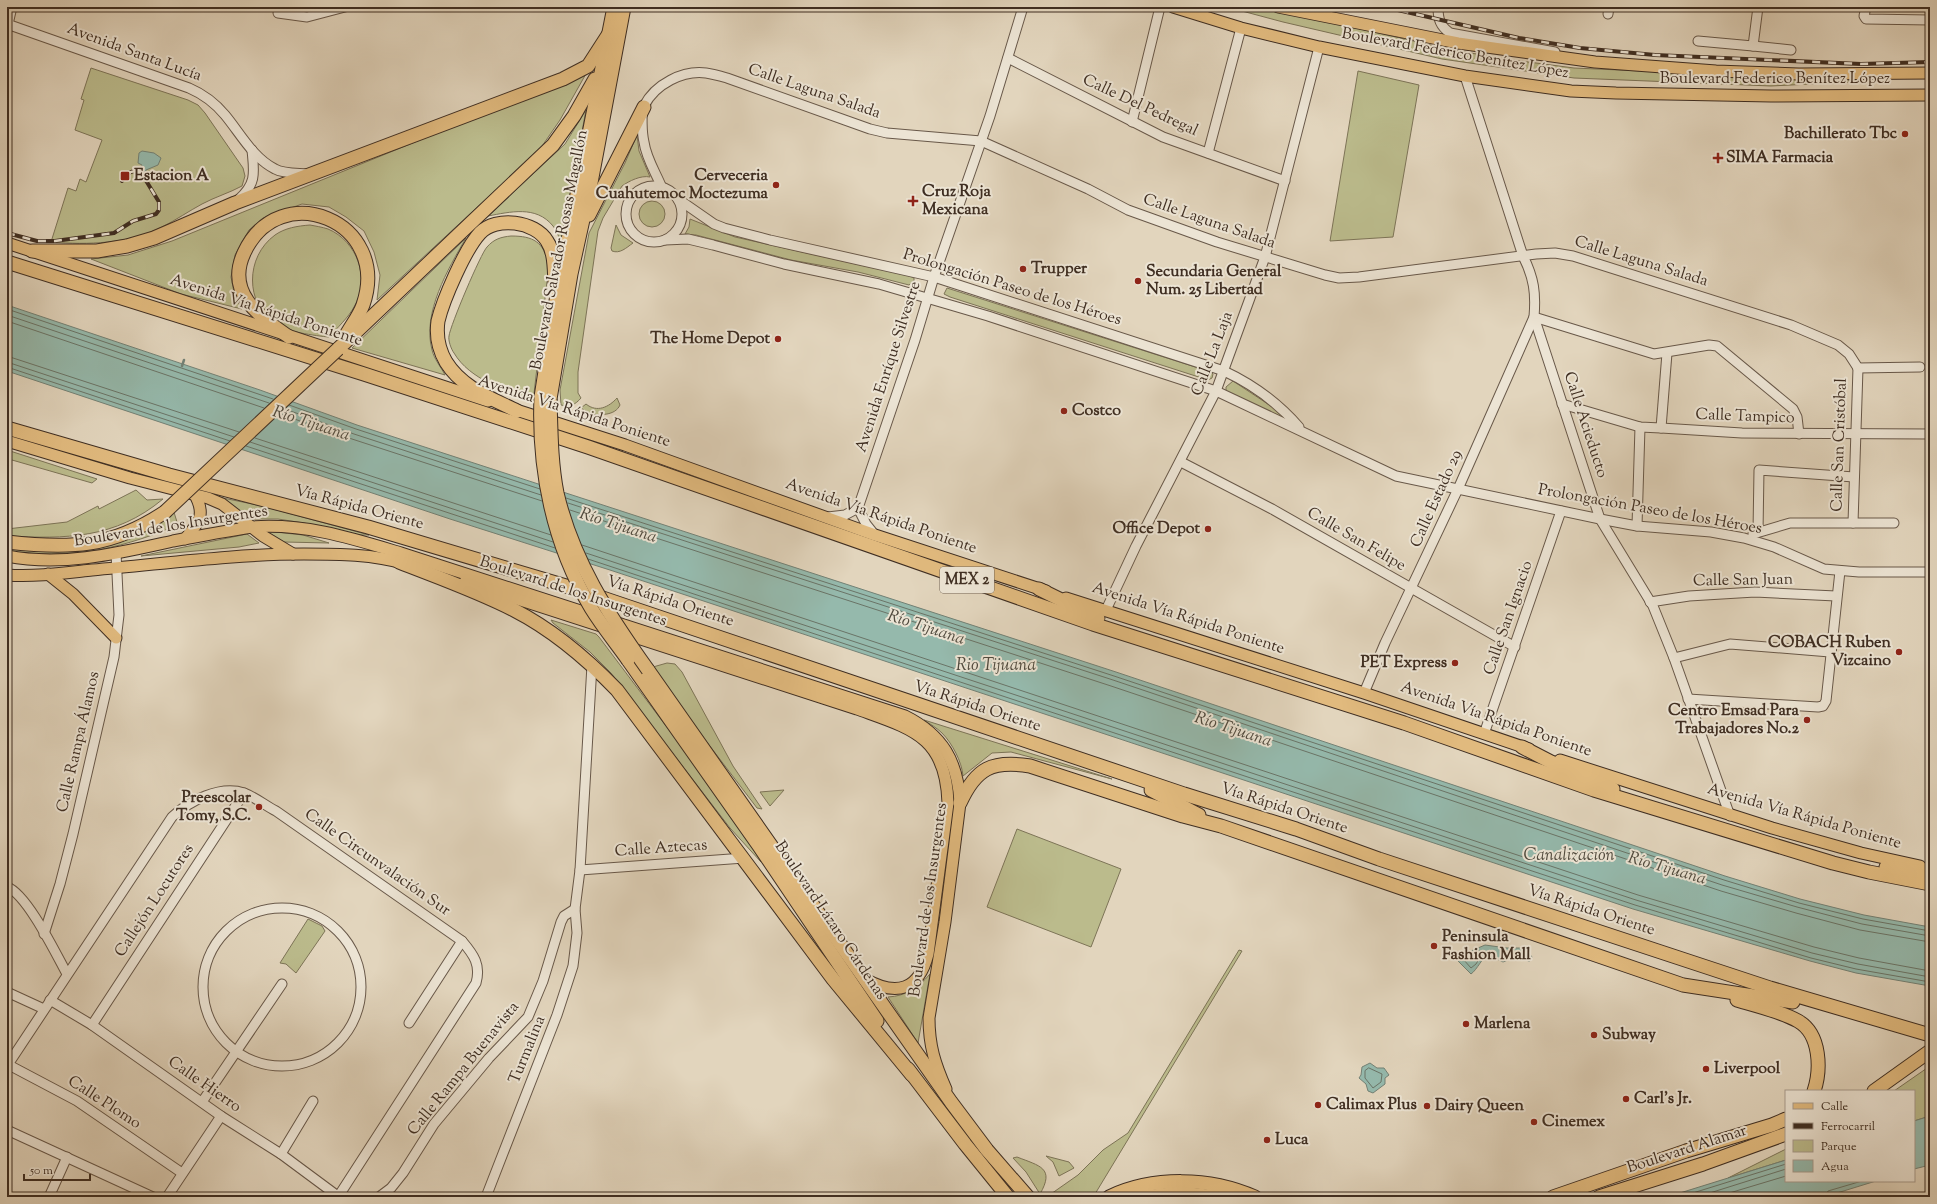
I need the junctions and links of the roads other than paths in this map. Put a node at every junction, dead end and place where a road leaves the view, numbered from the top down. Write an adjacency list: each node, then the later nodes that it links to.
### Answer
1 (12, 7): 14 (street)
2 (345, 7): 12 (street)
3 (614, 7): 16 (highway, Boulevard Salvador Rosas Magallón)
4 (624, 7): 37 (highway, Boulevard Salvador Rosas Magallón)
5 (1023, 7): 21 (street, Avenida Enríque Silvestre)
6 (1160, 7): 28 (street)
7 (1173, 7): 15 (main road, Boulevard Federico Benítez López)
8 (1278, 7): 22 (main road, Boulevard Federico Benítez López)
9 (1438, 7): 22 (street)
10 (1758, 7): 18 (street)
11 (1866, 7): 13 (street)
12 (278, 13)
13 (1930, 20)
14 (8, 24): 30 (street, Avenida Santa Lucía)
15 (1242, 28): 19 (main road, Boulevard Federico Benítez López); 31 (street)
16 (608, 35): 23 (highway, Boulevard Salvador Rosas Magallón); 32 (highway)
17 (1698, 41): 18 (street)
18 (1753, 46): 20 (street)
19 (1319, 47): 25 (main road, Boulevard Federico Benítez López); 33 (street, Calle La Laja)
20 (1791, 50)
21 (1008, 58): 28 (street, Calle Del Pedregal); 29 (street, Avenida Enríque Silvestre)
22 (1569, 58): 24 (main road, Boulevard Federico Benítez López)
23 (602, 67): 46 (highway, Boulevard Salvador Rosas Magallón); 49 (highway)
24 (1930, 73)
25 (1465, 76): 26 (main road, Boulevard Federico Benítez López); 41 (street, Calle Acieducto)
26 (1930, 95)
27 (644, 107): 29 (street, Calle Laguna Salada); 34 (street); 37 (highway)
28 (1132, 122): 31 (street, Calle Del Pedregal)
29 (981, 141): 42 (street, Calle Laguna Salada); 44 (street, Avenida Enríque Silvestre)
30 (252, 150): 32 (street, Avenida Santa Lucía); 36 (street)
31 (1208, 153): 33 (street, Calle Del Pedregal)
32 (311, 175): 36 (highway)
33 (1285, 181): 42 (street, Calle La Laja)
34 (662, 188): 35 (street); 38 (street)
35 (678, 199): 38 (street); 44 (street, Prolongación Paseo de los Héroes)
36 (235, 203): 40 (highway)
37 (579, 232): 55 (highway, Boulevard Salvador Rosas Magallón)
38 (665, 240): 45 (street, Prolongación Paseo de los Héroes)
39 (7, 243): 40 (main road, Avenida Vía Rápida Poniente)
40 (32, 251): 48 (main road, Avenida Vía Rápida Poniente)
41 (1523, 256): 42 (street, Calle Laguna Salada); 47 (street, Calle Acieducto); 52 (street, Calle Laguna Salada)
42 (1265, 257): 53 (street, Calle La Laja)
43 (7, 262): 98 (highway, Avenida Vía Rápida Poniente / MEX 2)
44 (934, 277): 45 (street, Avenida Enríque Silvestre); 53 (street, Prolongación Paseo de los Héroes)
45 (927, 297): 54 (street, Prolongación Paseo de los Héroes); 70 (street, Avenida Enríque Silvestre)
46 (556, 301): 55 (highway, Boulevard Salvador Rosas Magallón); 57 (highway)
47 (1534, 317): 50 (street); 56 (street, Calle Acieducto); 68 (street, Calle Estado 29)
48 (289, 337): 49 (highway); 57 (main road, Avenida Vía Rápida Poniente)
49 (338, 348): 82 (highway, bridge)
50 (1667, 353): 60 (street); 62 (street)
51 (1920, 367): 52 (street)
52 (1858, 368): 63 (street, Calle San Cristóbal)
53 (1224, 371): 54 (street, Calle La Laja); 61 (street, Prolongación Paseo de los Héroes)
54 (1216, 391): 61 (street, Prolongación Paseo de los Héroes); 66 (street, Calle La Laja)
55 (545, 398): 102 (highway, Boulevard Salvador Rosas Magallón, bridge); 104 (highway, Boulevard Salvador Rosas Magallón, bridge)
56 (1562, 404): 58 (street, Calle Tampico); 73 (street, Calle Acieducto)
57 (517, 411): 72 (main road, Avenida Vía Rápida Poniente)
58 (1640, 426): 60 (street, Calle Tampico); 76 (street)
59 (7, 428): 109 (highway, Vía Rápida Oriente)
60 (1661, 428): 62 (street, Calle Tampico)
61 (1301, 430): 68 (street, Prolongación Paseo de los Héroes)
62 (1799, 434): 63 (street, Calle Tampico)
63 (1855, 434): 64 (street, Calle Tampico); 67 (street, Calle San Cristóbal)
64 (1930, 434)
65 (7, 441): 69 (main road)
66 (1181, 462): 93 (street, Calle San Felipe); 96 (street, Calle La Laja)
67 (1854, 477): 74 (street, Calle San Cristóbal); 78 (street)
68 (1458, 489): 71 (street, Prolongación Paseo de los Héroes); 93 (street, Calle Estado 29)
69 (194, 493): 77 (main road); 81 (main road)
70 (858, 508): 72 (street); 79 (street)
71 (1561, 511): 73 (street, Prolongación Paseo de los Héroes); 99 (street, Calle San Ignacio)
72 (823, 517): 79 (main road, Avenida Vía Rápida Poniente)
73 (1600, 519): 76 (street, Prolongación Paseo de los Héroes); 95 (street, Calle Acieducto)
74 (1853, 523): 75 (street, Prolongación Paseo de los Héroes); 78 (street, Prolongación Paseo de los Héroes)
75 (1894, 523)
76 (1637, 526): 80 (street, Prolongación Paseo de los Héroes)
77 (252, 527): 81 (main road, Boulevard de los Insurgentes); 84 (main road); 111 (main road, Boulevard de los Insurgentes)
78 (1758, 532): 80 (street, Prolongación Paseo de los Héroes)
79 (875, 535): 92 (main road, Avenida Vía Rápida Poniente)
80 (1744, 538): 88 (street, Prolongación Paseo de los Héroes)
81 (185, 539): 83 (main road, Boulevard de los Insurgentes)
82 (7, 542)
83 (116, 553): 85 (main road, Boulevard de los Insurgentes); 87 (street, Calle Rampa Álamos)
84 (293, 554): 86 (main road, Boulevard de los Insurgentes); 87 (main road, Boulevard de los Insurgentes)
85 (7, 556)
86 (399, 562): 103 (highway); 123 (main road, Boulevard de los Insurgentes)
87 (118, 568): 90 (main road, Boulevard de los Insurgentes); 97 (street, Calle Rampa Álamos)
88 (1840, 571): 89 (street, Prolongación Paseo de los Héroes); 94 (street)
89 (1930, 572)
90 (48, 574): 91 (main road, Boulevard de los Insurgentes); 97 (main road)
91 (7, 575)
92 (1039, 589): 96 (main road, Avenida Vía Rápida Poniente); 98 (highway)
93 (1412, 590): 99 (street, Calle San Felipe); 105 (street, Calle Estado 29)
94 (1836, 596): 95 (street, Calle San Juan); 100 (street)
95 (1650, 602): 101 (street, Calle Acieducto)
96 (1106, 610): 105 (main road, Avenida Vía Rápida Poniente)
97 (116, 638): 125 (street, Calle Rampa Álamos)
98 (1164, 646): 112 (highway, Avenida Vía Rápida Poniente / MEX 2)
99 (1515, 647): 107 (street, Calle San Ignacio)
100 (1830, 652): 101 (street); 106 (street)
101 (1674, 658): 106 (street, Calle Acieducto)
102 (628, 660): 141 (highway, Boulevard Lázaro Cárdenas)
103 (592, 665): 115 (highway); 118 (street, Turmalina)
104 (648, 670): 128 (highway, Boulevard Lázaro Cárdenas)
105 (1364, 693): 107 (main road, Avenida Vía Rápida Poniente)
106 (1688, 699): 113 (street, Calle Acieducto)
107 (1484, 734): 108 (main road, Avenida Vía Rápida Poniente)
108 (1522, 747): 112 (highway); 113 (main road, Avenida Vía Rápida Poniente)
109 (1110, 769): 114 (highway); 133 (highway, Vía Rápida Oriente)
110 (244, 793): 126 (street, Calle Circunvalación Sur); 127 (street, Calle Circunvalación Sur); 136 (street, Callejón Locutores)
111 (960, 803): 114 (highway); 124 (main road, Boulevard de los Insurgentes)
112 (1656, 809): 116 (highway, Avenida Vía Rápida Poniente / MEX 2)
113 (1730, 816): 117 (main road, Avenida Vía Rápida Poniente)
114 (1221, 826): 130 (highway)
115 (744, 858): 118 (street, Calle Aztecas); 141 (highway)
116 (1833, 862): 119 (highway); 120 (highway, Avenida Vía Rápida Poniente / MEX 2)
117 (1930, 868)
118 (580, 870): 122 (street, Turmalina)
119 (1930, 873)
120 (1930, 884)
121 (7, 887): 125 (street)
122 (575, 909): 161 (street, Calle Rampa Buenavista); 162 (street, Turmalina)
123 (932, 916): 124 (main road); 128 (main road, Boulevard de los Insurgentes)
124 (945, 922): 146 (main road, Boulevard de los Insurgentes)
125 (44, 934): 127 (street)
126 (462, 941): 135 (street); 160 (street, Calle Circunvalación Sur)
127 (67, 974): 132 (street, Calle Circunvalación Sur)
128 (865, 979): 146 (highway, Boulevard Lázaro Cárdenas)
129 (282, 984): 139 (street)
130 (1684, 985): 133 (highway); 142 (highway)
131 (7, 992): 134 (street)
132 (50, 1000): 134 (street, Calle Circunvalación Sur); 136 (street, Calle Hierro)
133 (1833, 1007): 137 (highway, Vía Rápida Oriente)
134 (44, 1009): 140 (street, Calle Circunvalación Sur)
135 (409, 1023)
136 (92, 1025): 145 (street, Calle Hierro)
137 (1930, 1035)
138 (1930, 1051): 143 (highway)
139 (236, 1053): 139 (street); 145 (street)
140 (7, 1065): 156 (street, Calle Plomo)
141 (912, 1075): 152 (highway, Boulevard Lázaro Cárdenas)
142 (1814, 1090)
143 (1876, 1090)
144 (313, 1101): 153 (street)
145 (202, 1102): 147 (street, Calle Hierro)
146 (951, 1102): 151 (highway, Boulevard Lázaro Cárdenas)
147 (221, 1116): 153 (street, Calle Hierro); 156 (street)
148 (1785, 1119): 171 (highway)
149 (7, 1130): 154 (street)
150 (1785, 1134): 155 (highway, Boulevard Alamar)
151 (987, 1150): 165 (highway, Boulevard Lázaro Cárdenas); 166 (highway)
152 (970, 1151): 163 (highway); 164 (highway, Boulevard Lázaro Cárdenas)
153 (280, 1154): 160 (street, Calle Hierro)
154 (67, 1157): 157 (street); 158 (street)
155 (1703, 1164): 171 (highway); 172 (highway, Boulevard Alamar)
156 (182, 1173): 159 (street)
157 (49, 1197)
158 (153, 1197)
159 (167, 1197)
160 (338, 1197)
161 (379, 1197)
162 (486, 1197)
163 (997, 1197)
164 (1008, 1197)
165 (1028, 1197)
166 (1037, 1197)
167 (1109, 1197): 170 (highway)
168 (1144, 1197): 169 (highway)
169 (1216, 1197)
170 (1255, 1197)
171 (1553, 1197)
172 (1599, 1197)

